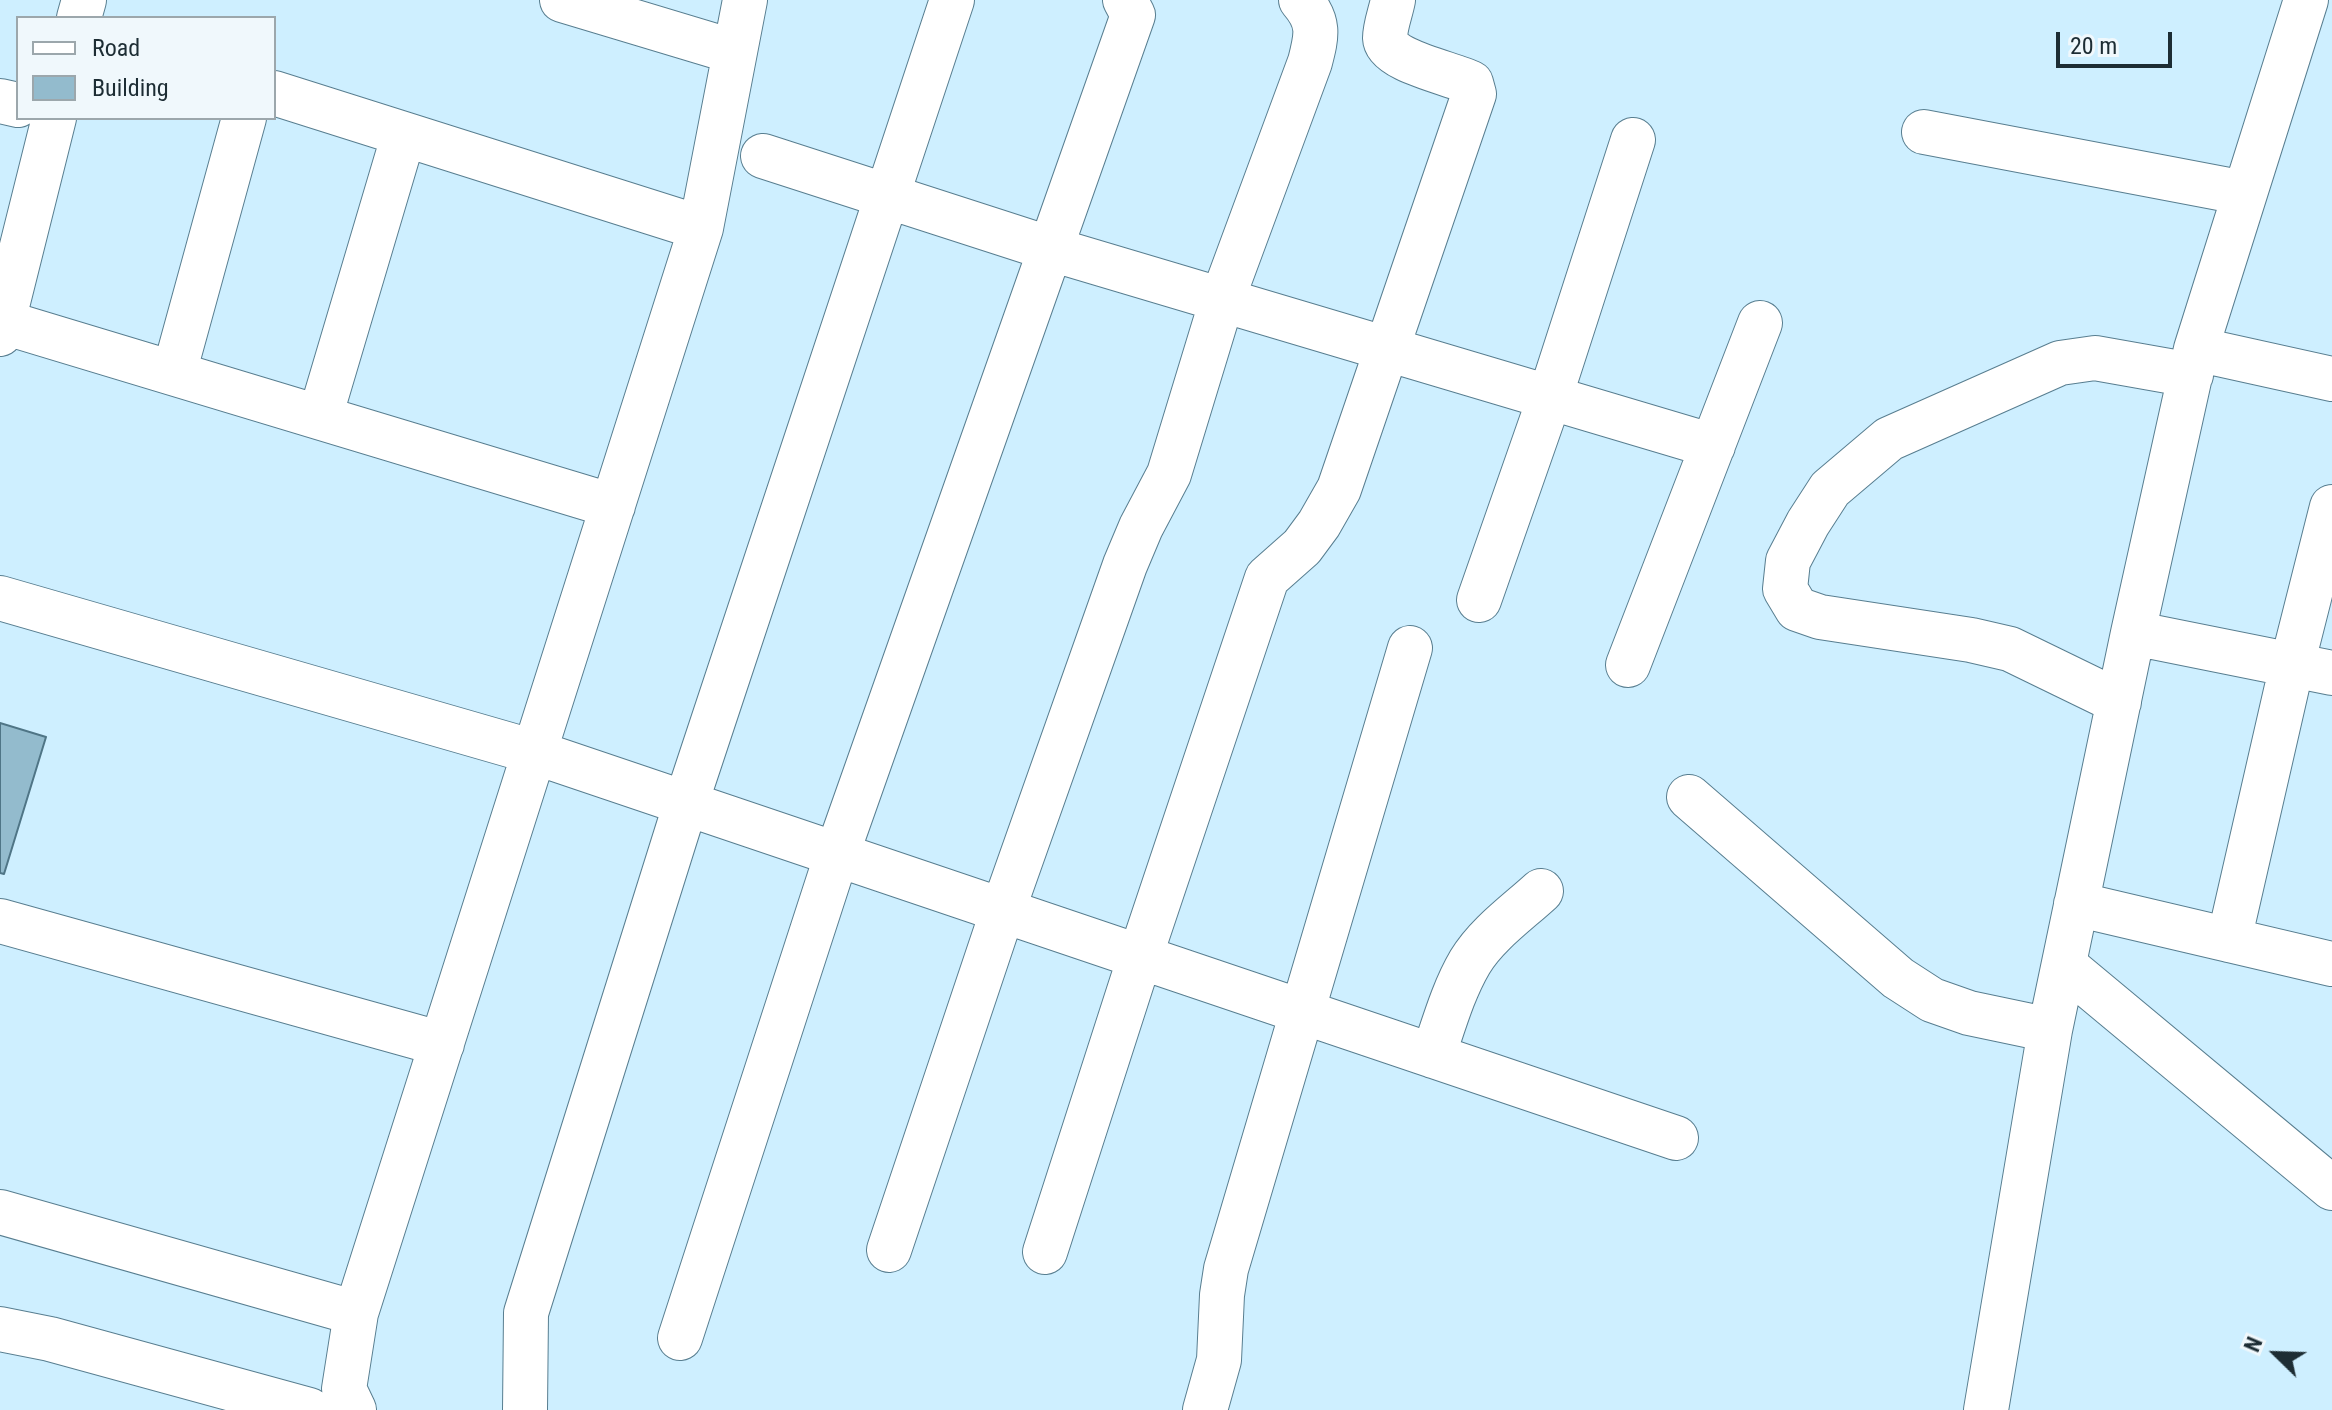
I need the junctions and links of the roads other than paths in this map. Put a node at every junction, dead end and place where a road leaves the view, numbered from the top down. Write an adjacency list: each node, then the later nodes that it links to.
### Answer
1 (562, 0): 8 (street)
2 (745, 0): 8 (street)
3 (952, 0): 17 (street)
4 (1125, 0): 19 (street)
5 (1301, 0): 20 (street)
6 (1393, 0): 23 (street)
7 (2306, 0): 16 (street)
8 (735, 52): 18 (street)
9 (276, 94): 13 (street)
10 (53, 120): 22 (street)
11 (243, 120): 25 (street)
12 (1924, 132): 16 (street)
13 (404, 134): 18 (street); 28 (street)
14 (1633, 140): 27 (street)
15 (763, 156): 17 (street)
16 (2245, 193): 24 (street)
17 (888, 195): 19 (street); 41 (street)
18 (701, 228): 30 (street)
19 (1051, 249): 20 (street); 42 (street)
20 (1222, 300): 23 (street); 45 (street)
21 (1760, 323): 29 (street)
22 (1, 325): 25 (street)
23 (1387, 349): 27 (street); 48 (street)
24 (2194, 362): 26 (street); 34 (street); 38 (street)
25 (174, 373): 28 (street)
26 (2332, 379)
27 (1550, 397): 29 (street); 33 (street)
28 (320, 417): 30 (street)
29 (1713, 446): 36 (street)
30 (613, 506): 39 (street)
31 (2332, 507): 37 (street)
32 (0, 598): 39 (street)
33 (1479, 600)
34 (2133, 633): 37 (street); 38 (street)
35 (1410, 648): 51 (street)
36 (1628, 665)
37 (2312, 669): 47 (street)
38 (2119, 702): 44 (street)
39 (534, 752): 41 (street); 53 (street)
40 (1689, 797): 52 (street)
41 (686, 803): 42 (street); 65 (street)
42 (837, 854): 45 (street); 62 (street)
43 (1541, 891): 54 (street)
44 (2076, 904): 47 (street); 50 (street)
45 (1003, 910): 48 (street); 58 (street)
46 (0, 921): 53 (street)
47 (2229, 940): 49 (street)
48 (1140, 957): 51 (street); 59 (street)
49 (2332, 964)
50 (2064, 965): 52 (street); 56 (street)
51 (1303, 1012): 54 (street); 66 (street)
52 (2050, 1030): 67 (street)
53 (442, 1044): 60 (street)
54 (1433, 1056): 55 (street)
55 (1676, 1138)
56 (2332, 1188)
57 (0, 1212): 60 (street)
58 (889, 1250)
59 (1045, 1252)
60 (356, 1313): 64 (street)
61 (0, 1329): 63 (street)
62 (680, 1338)
63 (309, 1410)
64 (354, 1410)
65 (525, 1410)
66 (1205, 1410)
67 (1986, 1410)

